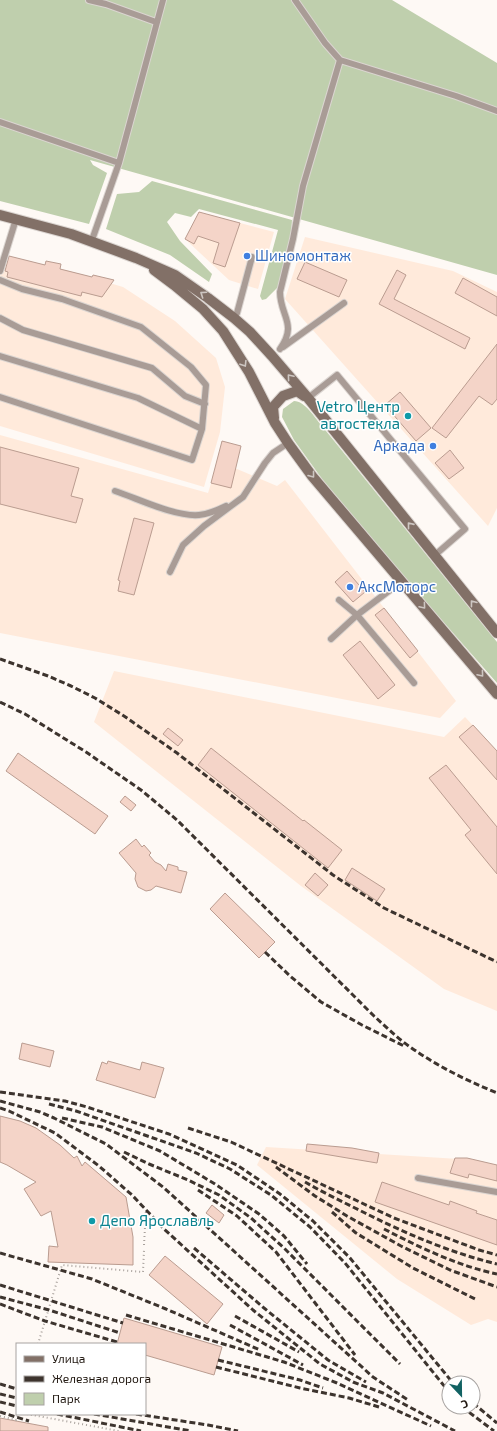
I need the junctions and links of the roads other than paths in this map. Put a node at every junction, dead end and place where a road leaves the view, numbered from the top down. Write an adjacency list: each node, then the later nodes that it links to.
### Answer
1 (89, 0): 4 (lane)
2 (163, 0): 4 (lane)
3 (295, 0): 5 (lane)
4 (156, 22): 8 (lane)
5 (340, 60): 6 (lane); 20 (lane)
6 (497, 111)
7 (0, 122): 8 (lane)
8 (119, 163): 11 (lane)
9 (0, 215): 10 (main road)
10 (16, 219): 11 (main road); 14 (lane)
11 (92, 240): 13 (main road)
12 (252, 257): 18 (lane)
13 (136, 258): 18 (main road, one-way to 13); 19 (main road)
14 (0, 271)
15 (0, 280): 25 (lane)
16 (344, 303): 20 (lane)
17 (0, 318): 25 (lane)
18 (234, 318): 19 (main road); 22 (main road)
19 (224, 331): 26 (main road, one-way to 26)
20 (280, 349): 22 (lane)
21 (0, 356): 27 (lane)
22 (272, 356): 24 (main road, one-way to 22)
23 (0, 397): 27 (lane)
24 (308, 398): 26 (main road); 31 (main road, one-way to 24); 31 (lane)
25 (205, 404): 27 (lane)
26 (275, 423): 28 (main road)
27 (202, 429)
28 (288, 443): 30 (lane); 33 (main road, one-way to 33)
29 (115, 491): 30 (lane)
30 (243, 498): 32 (lane)
31 (435, 555): 36 (main road, one-way to 31)
32 (170, 572)
33 (402, 581): 35 (lane); 39 (main road, one-way to 39)
34 (339, 600): 35 (lane)
35 (357, 615): 37 (lane); 38 (lane)
36 (497, 633)
37 (330, 639)
38 (414, 683)
39 (497, 694)
40 (418, 1178): 41 (lane)
41 (497, 1192)

